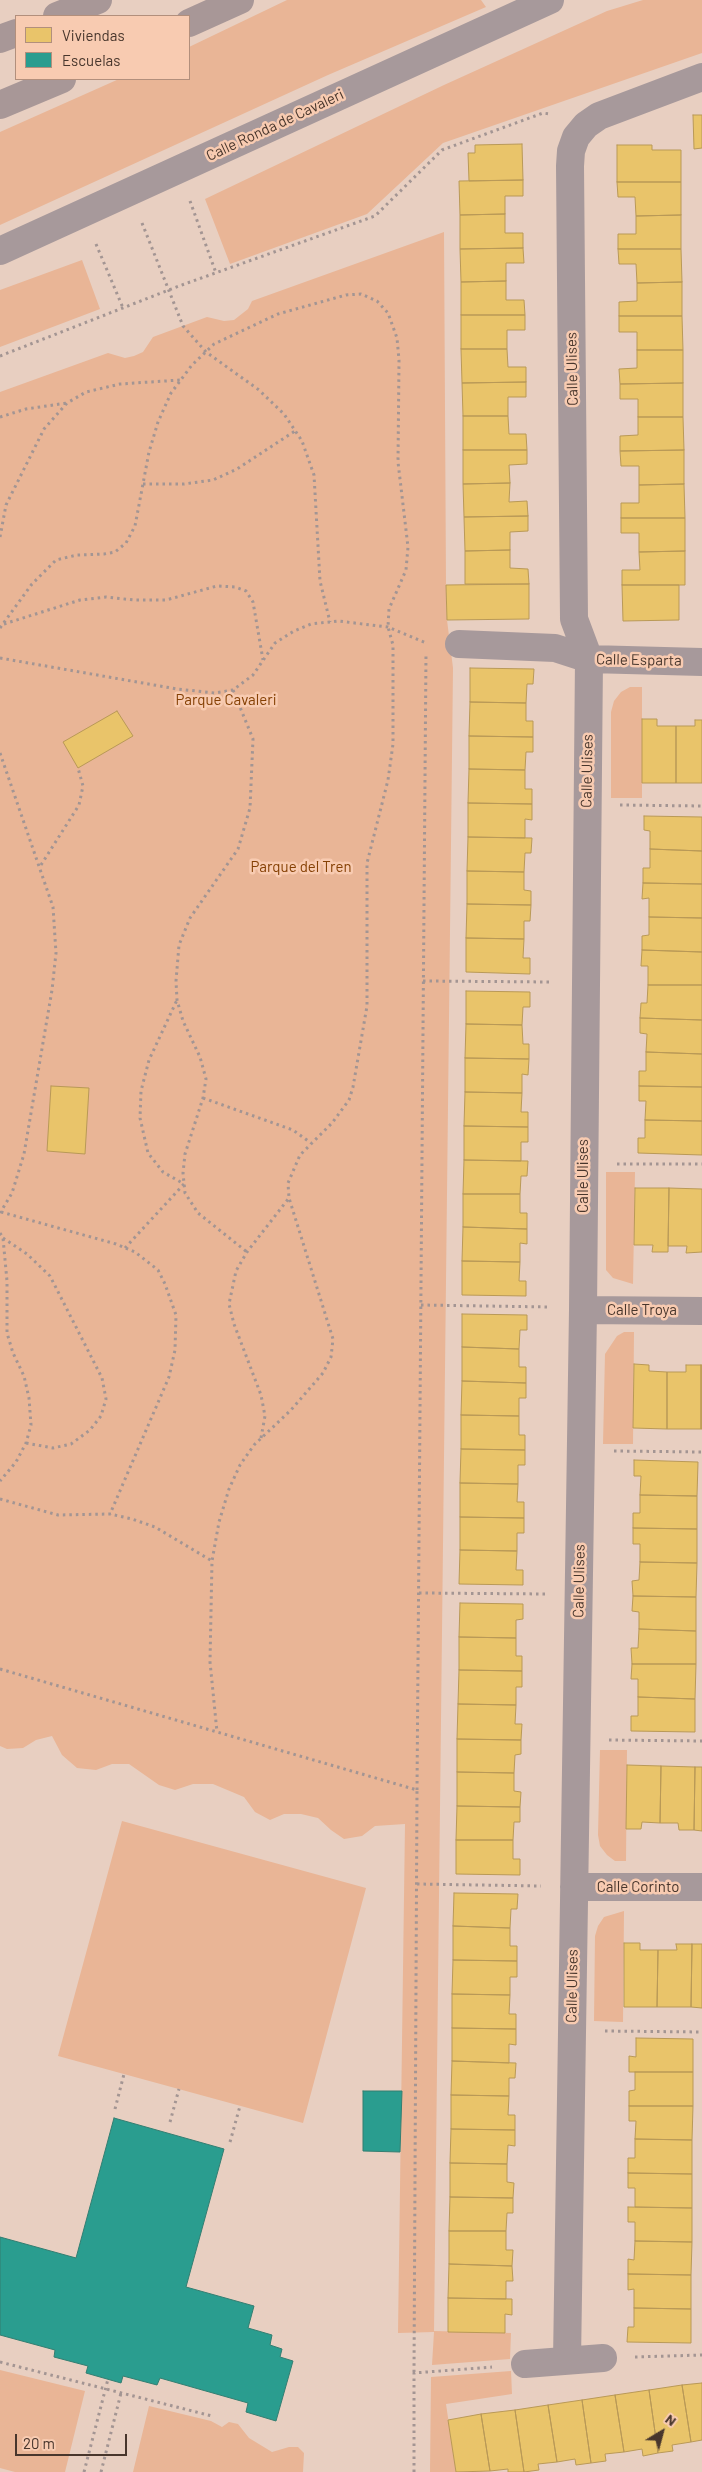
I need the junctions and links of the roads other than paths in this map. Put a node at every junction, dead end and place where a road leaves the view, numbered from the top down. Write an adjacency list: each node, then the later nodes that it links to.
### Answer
1 (98, 0): 4 (main road)
2 (240, 0): 5 (main road)
3 (550, 0): 11 (street, Calle Ronda de Cavaleri)
4 (60, 15)
5 (190, 23)
6 (15, 33): 7 (main road)
7 (0, 39)
8 (702, 77): 13 (street, Calle Ulises)
9 (60, 80): 10 (main road)
10 (0, 105)
11 (0, 251)
12 (459, 644): 13 (street, Calle Esparta)
13 (589, 659): 14 (street, Calle Esparta); 15 (street, Calle Ulises)
14 (702, 662)
15 (583, 1310): 16 (street, Calle Troya); 17 (street, Calle Ulises)
16 (702, 1310)
17 (574, 1887): 18 (street, Calle Corinto); 20 (street, Calle Ulises)
18 (702, 1887)
19 (603, 2358): 20 (street)
20 (567, 2360): 21 (street)
21 (525, 2364)

